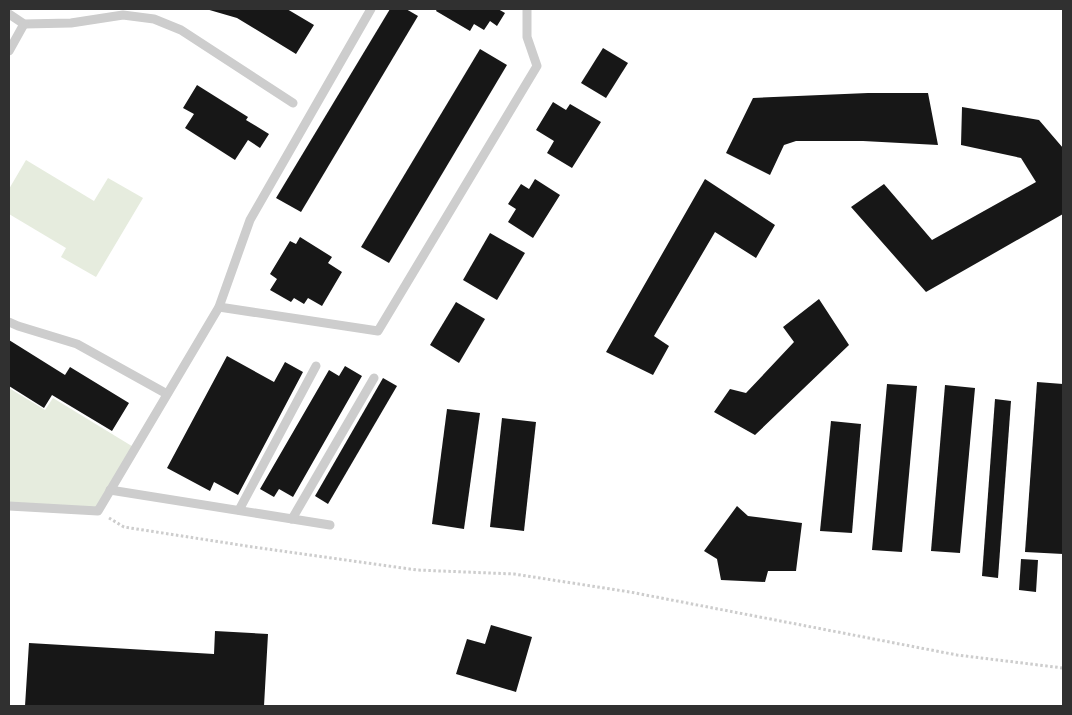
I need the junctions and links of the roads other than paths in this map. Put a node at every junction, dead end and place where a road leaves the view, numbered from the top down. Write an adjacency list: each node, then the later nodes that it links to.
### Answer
1 (371, 9): 7 (lane)
2 (527, 9): 7 (lane)
3 (9, 14): 4 (lane)
4 (24, 24): 5 (lane); 6 (lane)
5 (9, 51)
6 (293, 102)
7 (218, 307): 11 (lane)
8 (9, 322): 11 (lane)
9 (316, 366): 14 (lane)
10 (374, 378): 15 (lane)
11 (167, 394): 12 (lane)
12 (110, 490): 13 (lane); 14 (lane)
13 (9, 506)
14 (239, 510): 15 (lane)
15 (292, 518): 16 (lane)
16 (330, 525)

